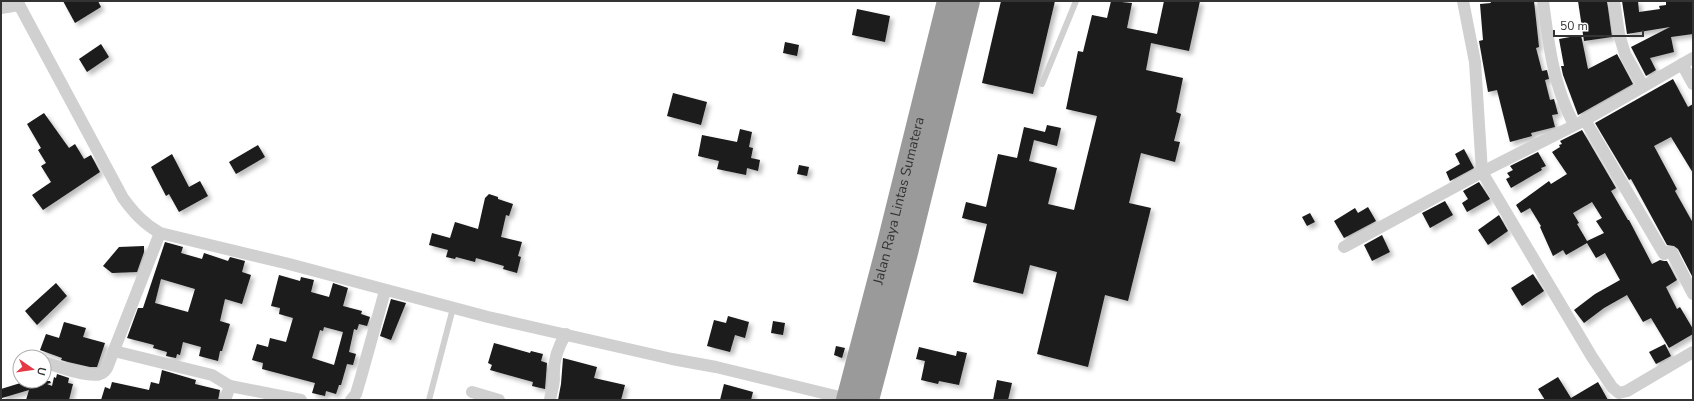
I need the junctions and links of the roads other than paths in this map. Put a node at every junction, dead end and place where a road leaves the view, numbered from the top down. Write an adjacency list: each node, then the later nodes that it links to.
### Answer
1 (948, 1): 33 (highway, Jalan Raya Lintas Sumatera)
2 (969, 1): 33 (highway, Jalan Raya Lintas Sumatera)
3 (1076, 1): 11 (lane)
4 (1463, 1): 15 (street)
5 (1543, 1): 14 (street)
6 (1614, 1): 13 (street)
7 (18, 3): 8 (street); 16 (street)
8 (1, 8)
9 (1693, 58): 10 (street)
10 (1682, 64): 12 (street); 13 (street)
11 (1042, 84)
12 (1693, 84)
13 (1643, 86): 14 (street)
14 (1579, 122): 15 (street); 19 (street)
15 (1482, 172): 17 (street); 23 (street)
16 (160, 233): 18 (street); 22 (street)
17 (1344, 247)
18 (385, 290): 20 (street); 29 (street)
19 (1693, 294)
20 (453, 308): 21 (street); 30 (lane)
21 (566, 334): 32 (street); 33 (street)
22 (114, 351): 24 (street); 25 (street)
23 (1693, 352)
24 (52, 365)
25 (230, 386): 27 (street); 28 (street)
26 (472, 392): 31 (street)
27 (225, 400)
28 (301, 400)
29 (352, 400)
30 (429, 400)
31 (499, 400)
32 (550, 400)
33 (854, 400)

